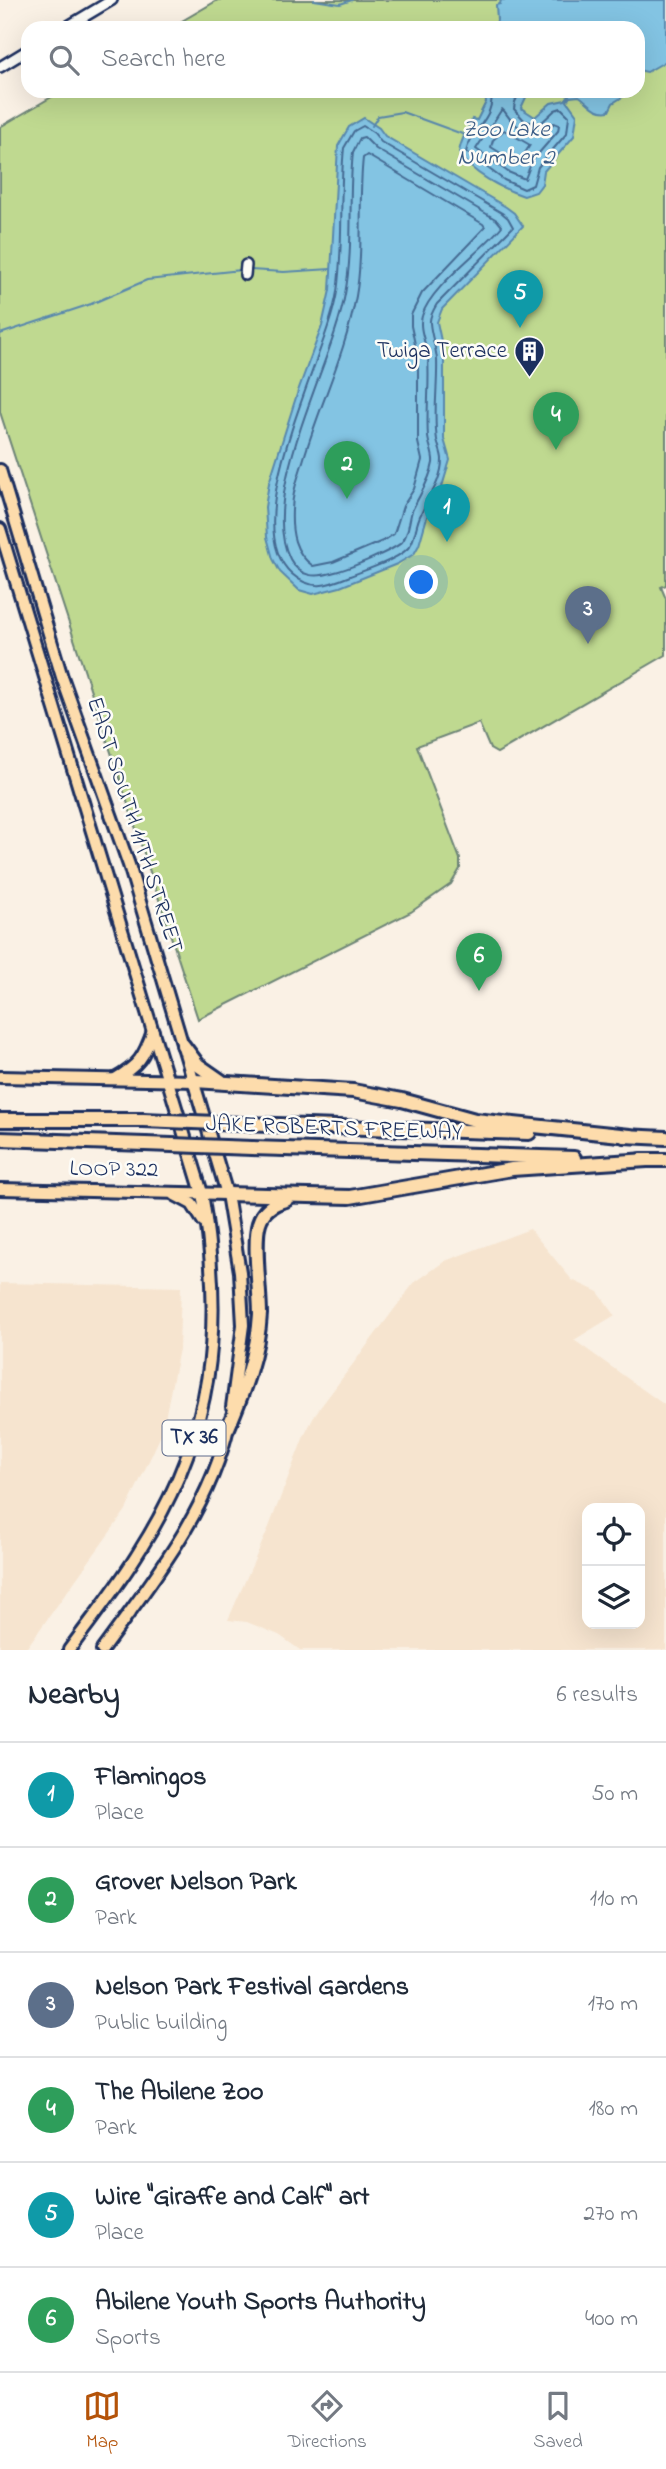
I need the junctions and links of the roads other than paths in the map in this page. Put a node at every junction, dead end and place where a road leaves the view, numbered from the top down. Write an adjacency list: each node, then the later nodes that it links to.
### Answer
1 (113, 0): 2 (street)
2 (77, 21)
3 (21, 54): 4 (street)
4 (0, 66)
5 (246, 265): 6 (street)
6 (245, 275)
7 (0, 470): 10 (main road, EAST SOUTH 11TH STREET / TX 36)
8 (0, 529): 9 (main road, EAST SOUTH 11TH STREET / TX 36)
9 (153, 1031): 12 (main road); 13 (main road, EAST SOUTH 11TH STREET / TX 36)
10 (183, 1045): 14 (main road, EAST SOUTH 11TH STREET / TX 36); 15 (highway)
11 (0, 1077): 12 (main road)
12 (112, 1080): 13 (main road)
13 (169, 1081): 14 (main road); 24 (main road, EAST SOUTH 11TH STREET / TX 36)
14 (195, 1082): 15 (highway); 25 (main road, EAST SOUTH 11TH STREET / TX 36)
15 (224, 1083): 17 (highway)
16 (0, 1120): 17 (highway, JAKE ROBERTS FREEWAY, bridge)
17 (630, 1136): 18 (highway, JAKE ROBERTS FREEWAY)
18 (666, 1138)
19 (0, 1139): 20 (highway, JAKE ROBERTS FREEWAY, bridge)
20 (647, 1160): 21 (highway, JAKE ROBERTS FREEWAY); 26 (highway)
21 (666, 1160)
22 (0, 1189): 23 (main road, LOOP 322)
23 (169, 1192): 24 (main road, LOOP 322); 27 (main road)
24 (202, 1193): 25 (main road, LOOP 322); 27 (main road, TX 36)
25 (227, 1194): 26 (highway); 28 (main road, TX 36)
26 (296, 1197): 28 (highway)
27 (209, 1234): 29 (main road, TX 36)
28 (228, 1428): 30 (main road, TX 36)
29 (69, 1650)
30 (102, 1650)

